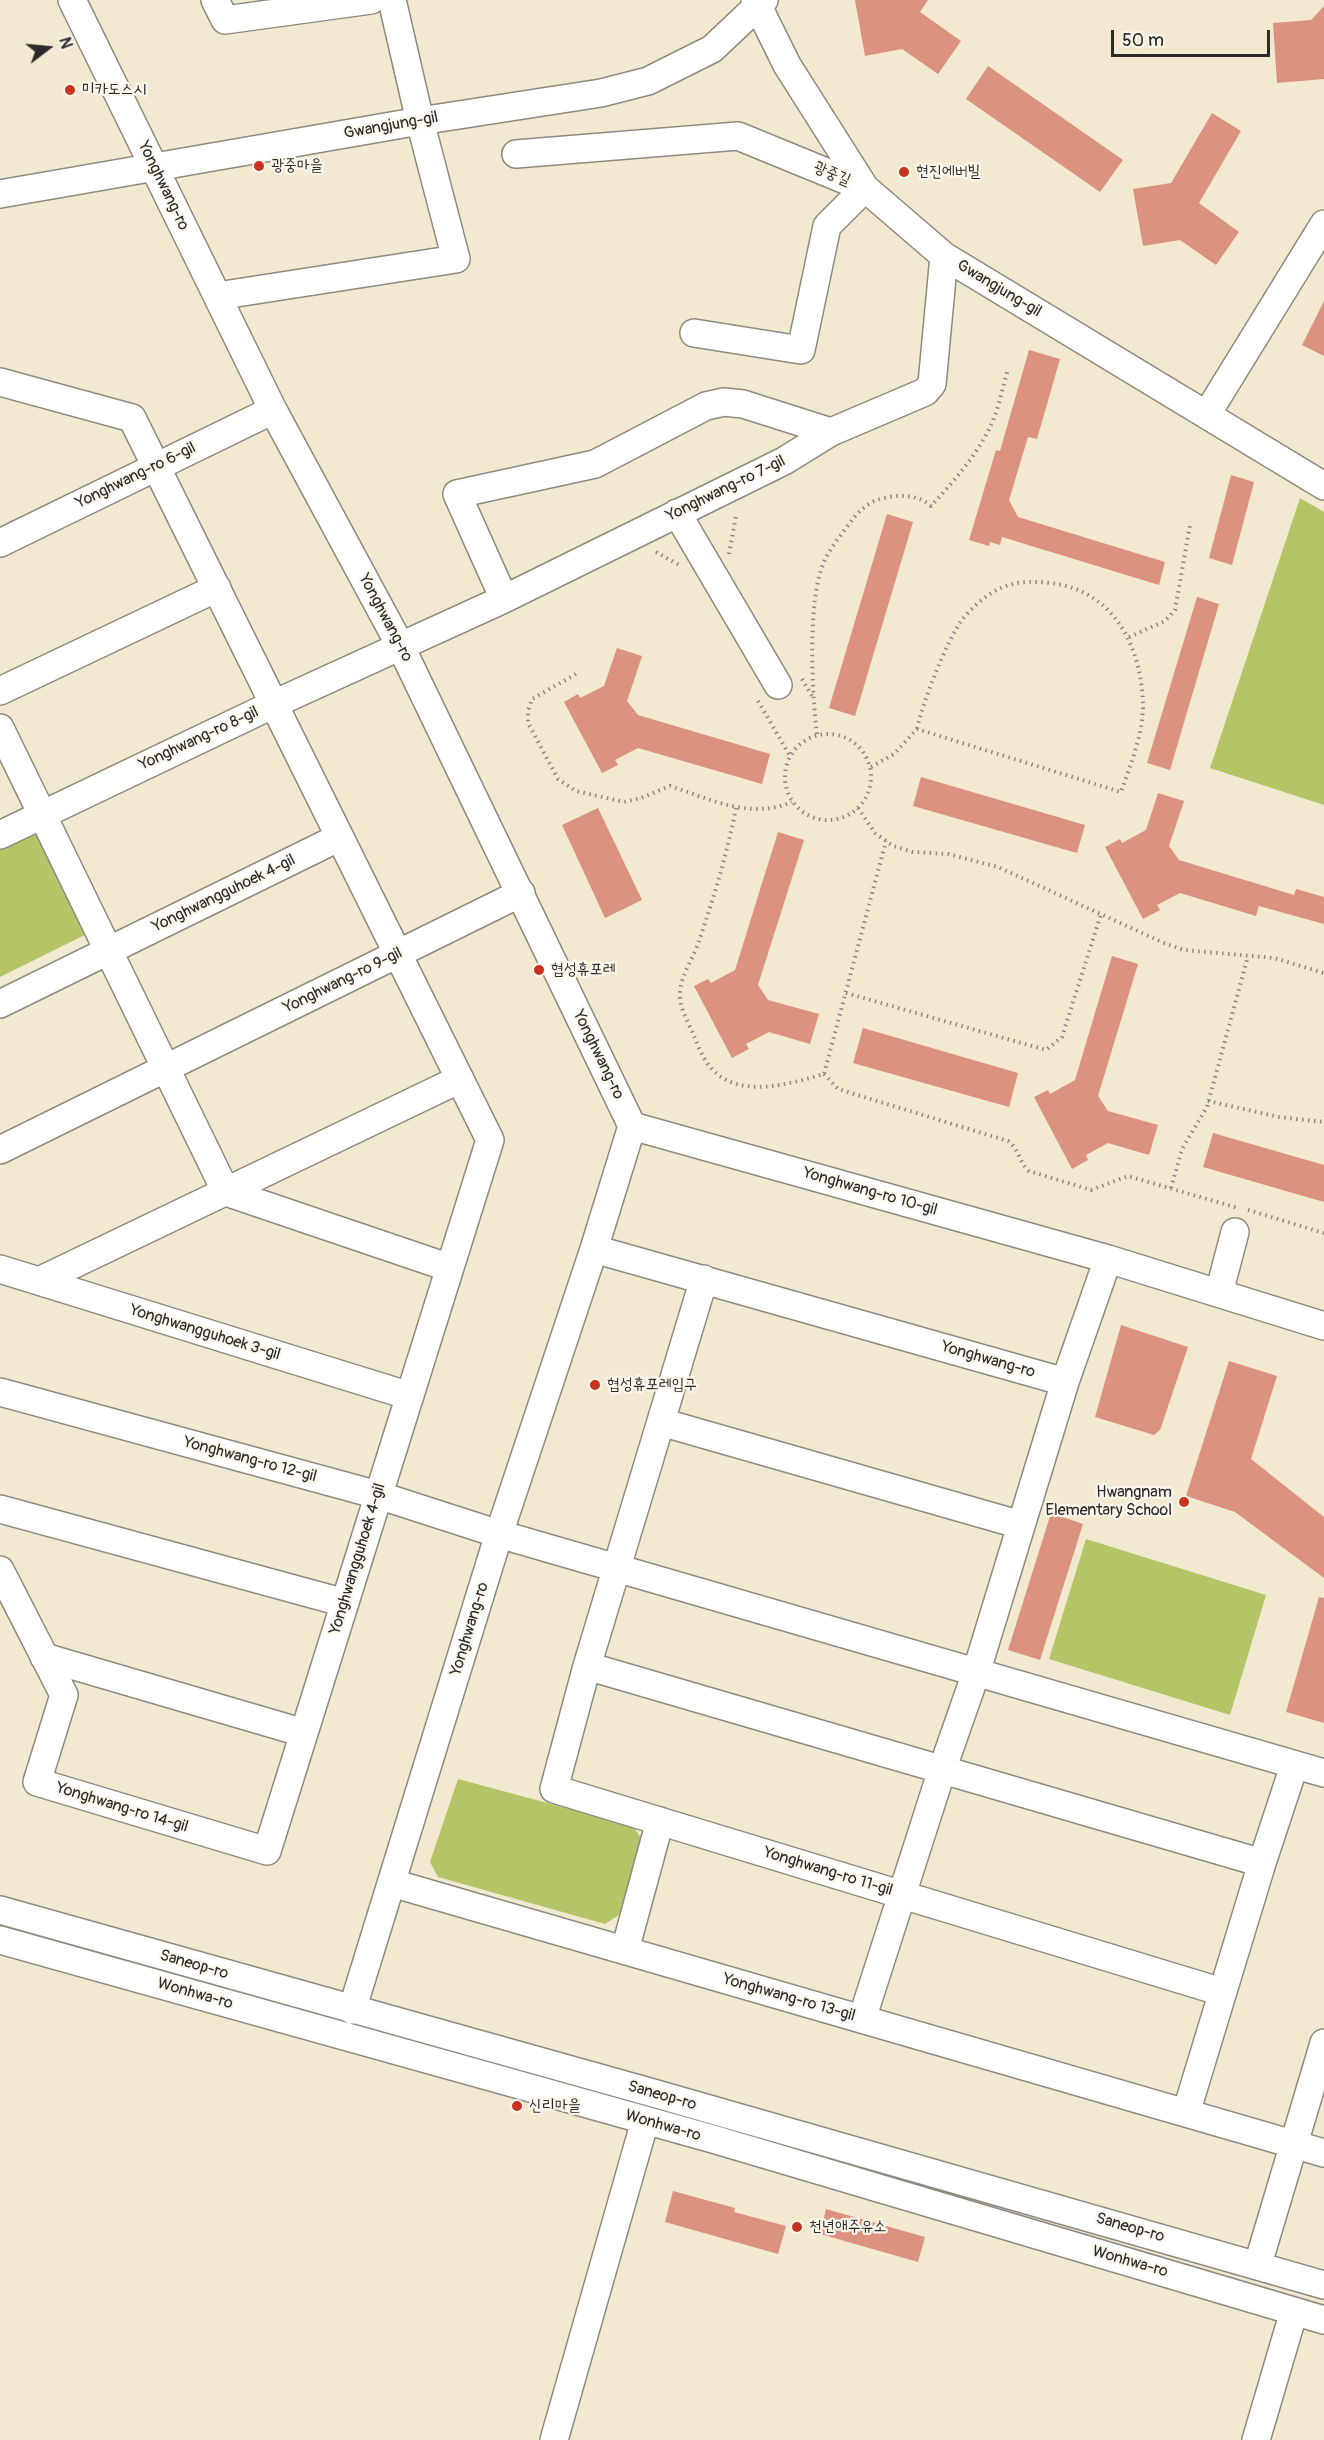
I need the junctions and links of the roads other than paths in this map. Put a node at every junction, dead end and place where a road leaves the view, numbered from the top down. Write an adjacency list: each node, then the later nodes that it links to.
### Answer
1 (72, 0): 8 (street, Yonghwang-ro)
2 (215, 0): 3 (street)
3 (371, 0)
4 (392, 0): 6 (street)
5 (759, 2): 6 (street, Gwangjung-gil); 9 (street, Gwangjung-gil)
6 (420, 121): 8 (street, Gwangjung-gil); 13 (street)
7 (516, 154): 9 (street, 광중길)
8 (154, 167): 10 (street, Gwangjung-gil); 13 (street, Yonghwang-ro)
9 (865, 188): 12 (street, Gwangjung-gil); 14 (street, 광중길)
10 (0, 194)
11 (1324, 224): 18 (street)
12 (944, 256): 18 (street, Gwangjung-gil); 19 (street, Yonghwang-ro 7-gil)
13 (217, 296): 17 (street, Yonghwang-ro)
14 (694, 333)
15 (13, 386): 16 (street, Yonghwangguhoek 4-gil); 20 (street, Yonghwangguhoek 4-gil)
16 (0, 402)
17 (273, 410): 20 (street, Yonghwang-ro 6-gil); 26 (street, Yonghwang-ro)
18 (1207, 414): 21 (street, Gwangjung-gil)
19 (831, 432): 22 (street, Yonghwang-ro 7-gil); 25 (street)
20 (156, 467): 23 (street, Yonghwang-ro 6-gil); 24 (street, Yonghwangguhoek 4-gil)
21 (1324, 486)
22 (677, 513): 25 (street, Yonghwang-ro 7-gil); 27 (street)
23 (0, 543)
24 (217, 588): 28 (street); 29 (street, Yonghwangguhoek 4-gil)
25 (504, 599): 26 (street, Yonghwang-ro 7-gil)
26 (401, 647): 29 (street, Yonghwang-ro 8-gil); 34 (street, Yonghwang-ro)
27 (778, 685)
28 (0, 691)
29 (274, 704): 31 (street, Yonghwang-ro 8-gil); 33 (street, Yonghwangguhoek 4-gil)
30 (0, 728): 31 (street)
31 (42, 814): 32 (street, Yonghwang-ro 8-gil); 35 (street)
32 (0, 835)
33 (340, 837): 35 (street, Yonghwangguhoek 4-gil); 36 (street, Yonghwangguhoek 4-gil)
34 (521, 893): 36 (street, Yonghwang-ro 9-gil); 40 (street, Yonghwang-ro)
35 (108, 951): 37 (street, Yonghwangguhoek 4-gil); 38 (street)
36 (398, 954): 38 (street, Yonghwang-ro 9-gil); 39 (street, Yonghwangguhoek 4-gil)
37 (0, 1004)
38 (165, 1068): 41 (street, Yonghwang-ro 9-gil); 42 (street)
39 (460, 1079): 42 (street); 46 (street, Yonghwangguhoek 4-gil)
40 (632, 1126): 44 (street, Yonghwang-ro); 45 (street, Yonghwang-ro 10-gil)
41 (0, 1150)
42 (225, 1192): 46 (street); 49 (street)
43 (1235, 1232): 50 (street)
44 (594, 1249): 48 (street, Yonghwang-ro); 59 (street, Yonghwang-ro)
45 (1108, 1259): 50 (street, Yonghwang-ro 10-gil); 52 (street)
46 (450, 1268): 54 (street, Yonghwangguhoek 4-gil)
47 (0, 1269): 49 (street, Yonghwangguhoek 3-gil)
48 (704, 1279): 52 (street, Yonghwang-ro); 55 (street)
49 (39, 1281): 54 (street, Yonghwangguhoek 3-gil)
50 (1219, 1293): 51 (street, Yonghwang-ro 10-gil)
51 (1324, 1326)
52 (1065, 1382): 58 (street)
53 (0, 1392): 56 (street, Yonghwang-ro 12-gil)
54 (410, 1396): 56 (street, Yonghwangguhoek 4-gil)
55 (661, 1422): 58 (street); 60 (street)
56 (378, 1495): 59 (street, Yonghwang-ro 12-gil); 62 (street, Yonghwangguhoek 4-gil)
57 (0, 1509): 62 (street)
58 (1021, 1525): 65 (street)
59 (499, 1534): 60 (street); 73 (street, Yonghwang-ro)
60 (617, 1568): 64 (street, Yonghwang-ro 11-gil); 65 (street)
61 (0, 1570): 63 (street, Yonghwang-ro 14-gil)
62 (345, 1603): 66 (street, Yonghwangguhoek 4-gil)
63 (44, 1657): 66 (street); 71 (street, Yonghwang-ro 14-gil)
64 (587, 1666): 68 (street); 70 (street, Yonghwang-ro 11-gil)
65 (976, 1673): 67 (street); 68 (street)
66 (304, 1733): 71 (street, Yonghwangguhoek 4-gil)
67 (1294, 1766): 69 (street); 72 (street)
68 (942, 1770): 72 (street); 74 (street)
69 (1324, 1773)
70 (660, 1821): 74 (street, Yonghwang-ro 11-gil); 77 (street)
71 (267, 1851)
72 (1262, 1863): 78 (street)
73 (392, 1883): 77 (street, Yonghwang-ro 13-gil); 79 (street, Yonghwang-ro)
74 (903, 1895): 78 (street, Yonghwang-ro 11-gil); 80 (street)
75 (0, 1910): 79 (street, Saneop-ro)
76 (0, 1940): 83 (street, Wonhwa-ro)
77 (625, 1950): 80 (street, Yonghwang-ro 13-gil)
78 (1222, 1992): 82 (street)
79 (352, 2010): 86 (street, Saneop-ro)
80 (862, 2019): 82 (street, Yonghwang-ro 13-gil)
81 (1324, 2043): 84 (street)
82 (1185, 2113): 84 (street, Yonghwang-ro 13-gil)
83 (645, 2121): 88 (street, Wonhwa-ro); 90 (street)
84 (1294, 2145): 85 (street, Yonghwang-ro 13-gil); 86 (street)
85 (1324, 2153)
86 (1258, 2264): 87 (street, Saneop-ro)
87 (1324, 2285)
88 (1294, 2311): 89 (street, Wonhwa-ro); 91 (street)
89 (1324, 2320)
90 (554, 2440)
91 (1256, 2440)

